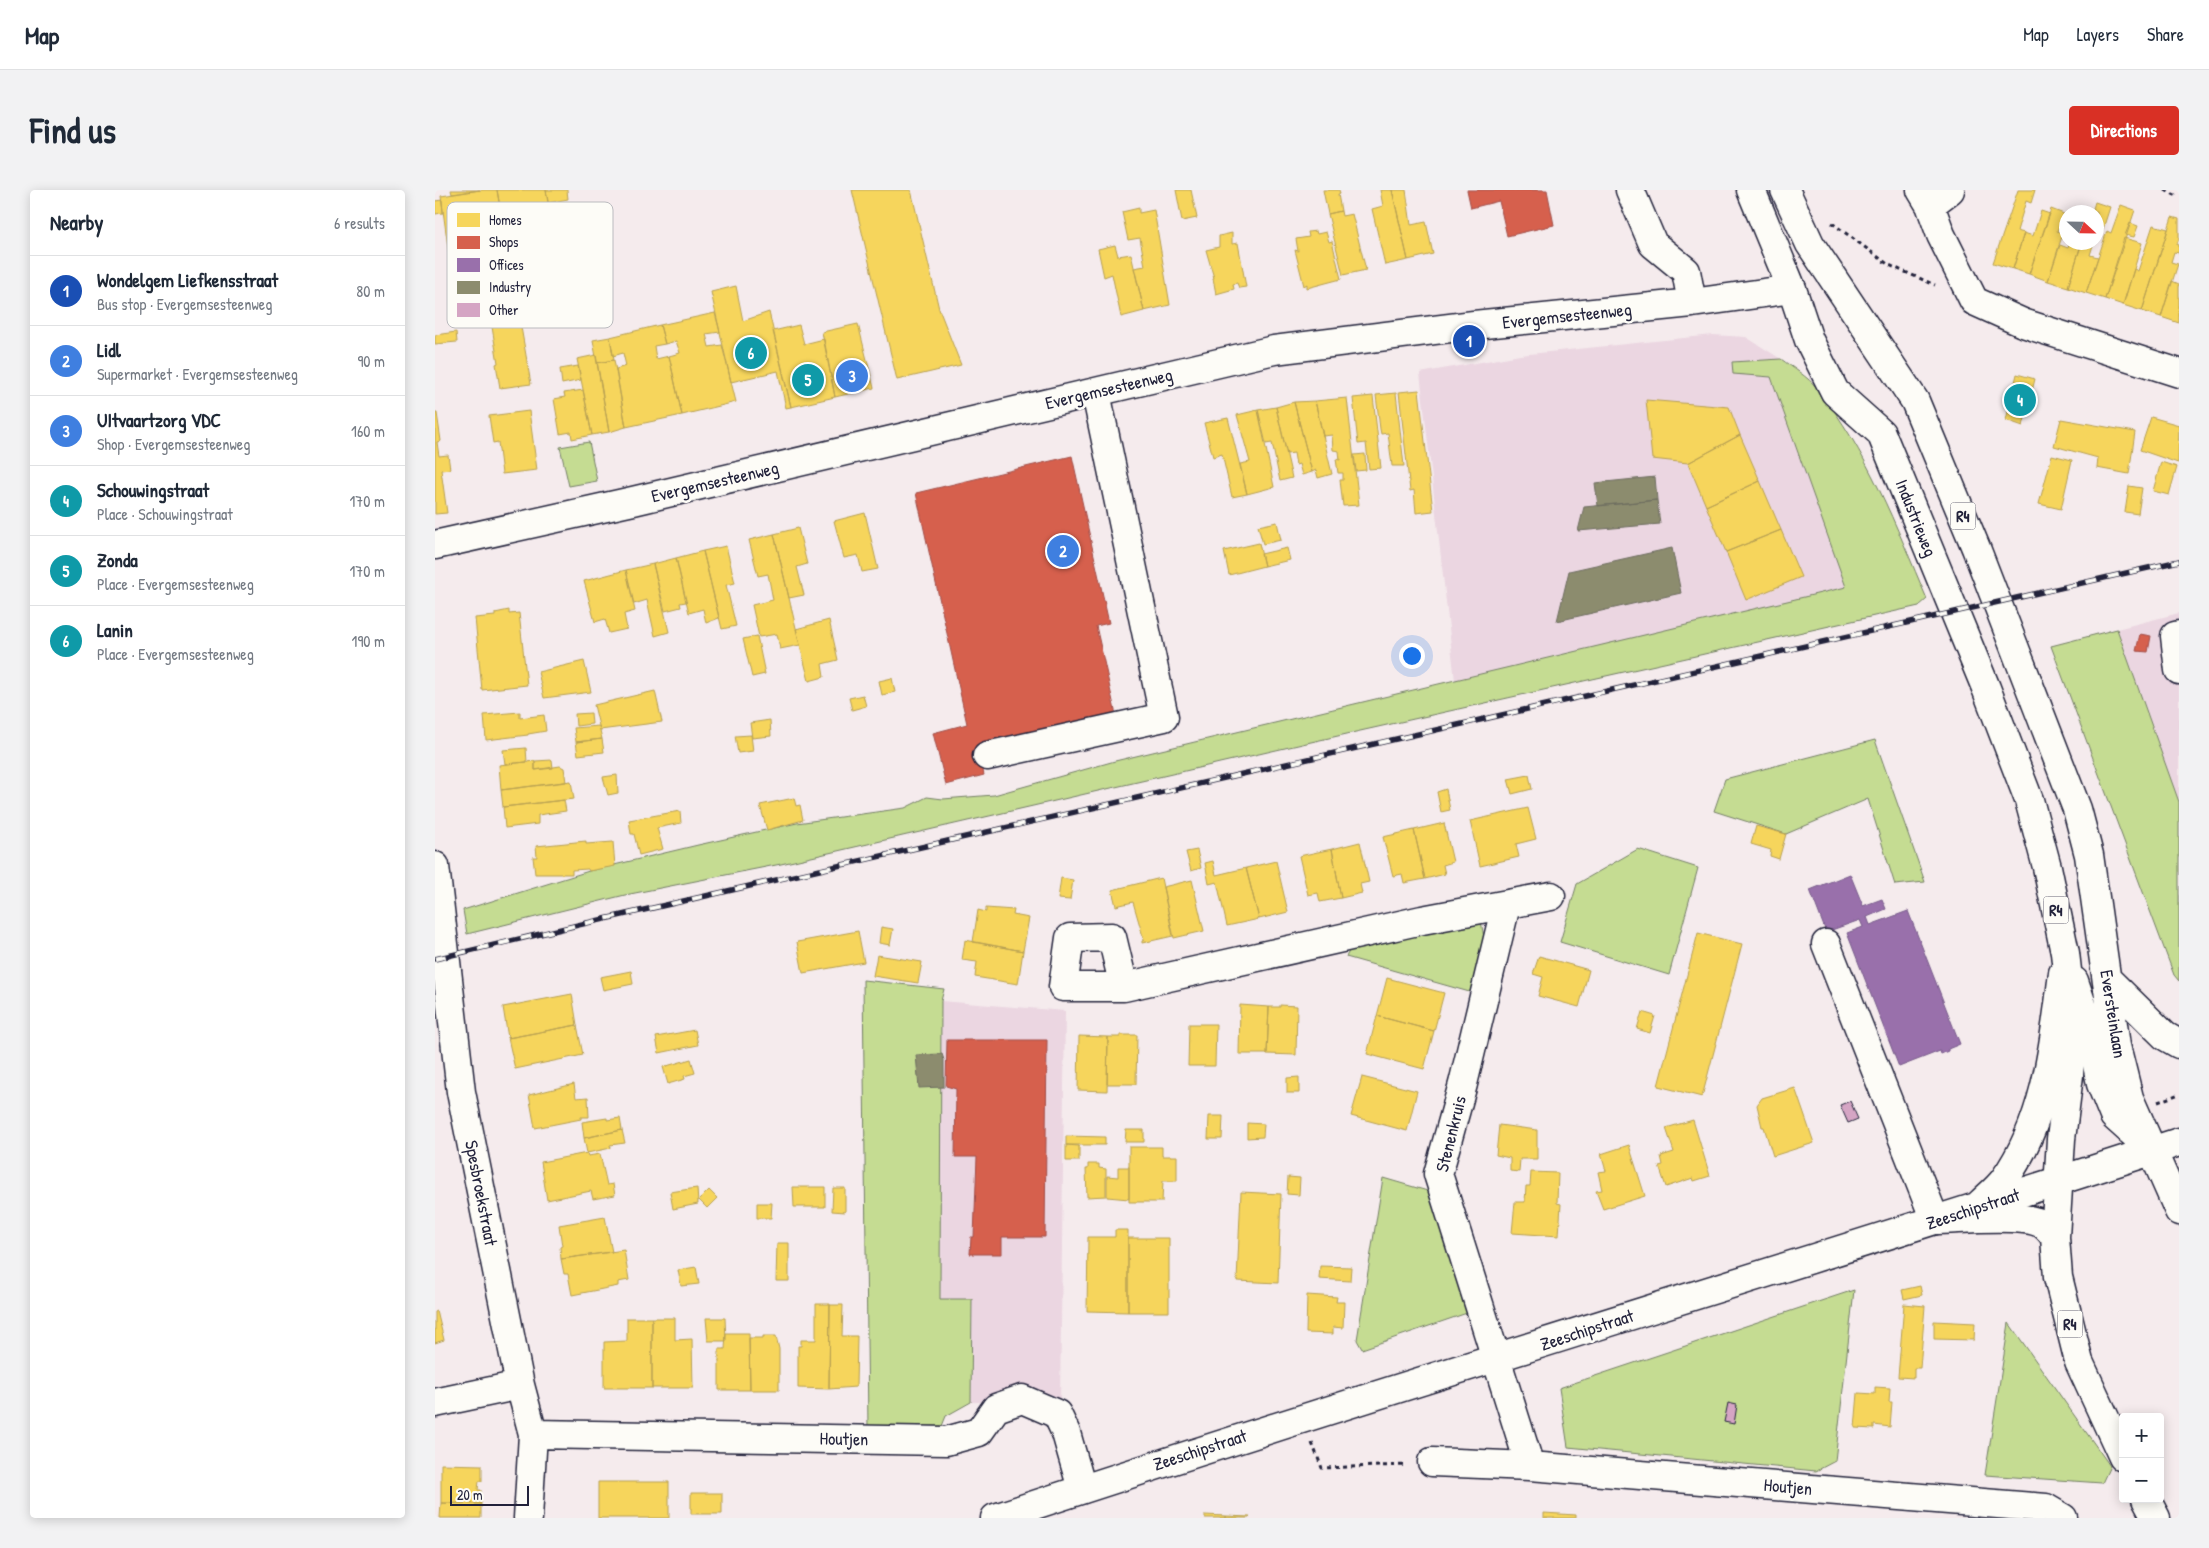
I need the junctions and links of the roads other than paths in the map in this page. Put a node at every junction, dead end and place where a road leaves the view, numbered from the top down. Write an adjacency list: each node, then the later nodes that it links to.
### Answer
1 (1630, 190): 6 (main road)
2 (1751, 190): 5 (main road, Industrieweg / R4)
3 (1785, 190): 18 (main road, Eversteinlaan / R4)
4 (1934, 195): 7 (main road)
5 (1792, 289): 6 (main road, Evergemsesteenweg); 17 (main road, Industrieweg / R4)
6 (1692, 303): 8 (main road, Evergemsesteenweg)
7 (2179, 373)
8 (1096, 393): 9 (main road, Evergemsesteenweg); 12 (main road)
9 (435, 545)
10 (2179, 635): 11 (main road)
11 (2179, 670)
12 (987, 756)
13 (435, 866): 29 (main road, Spesbroekstraat)
14 (1551, 896): 15 (main road)
15 (1506, 905): 19 (main road); 28 (main road, Stenenkruis)
16 (1826, 944): 26 (main road)
17 (2065, 953): 22 (main road); 23 (main road, R4); 24 (main road)
18 (2107, 979): 20 (main road); 22 (main road, Eversteinlaan / R4)
19 (1124, 987)
20 (2179, 1044)
21 (2179, 1142): 22 (main road, Zeeschipstraat)
22 (2153, 1151): 23 (main road, Zeeschipstraat); 25 (main road, Eversteinlaan / R4)
23 (2059, 1182): 24 (main road, Zeeschipstraat); 27 (main road, R4)
24 (1977, 1207): 26 (main road, Zeeschipstraat)
25 (2179, 1211)
26 (1935, 1220): 27 (main road); 28 (main road, Zeeschipstraat)
27 (2055, 1237): 32 (main road, R4)
28 (1496, 1359): 34 (main road); 35 (main road, Zeeschipstraat)
29 (520, 1385): 30 (main road); 31 (main road, Spesbroekstraat)
30 (435, 1403)
31 (533, 1434): 35 (main road, Houtjen); 38 (main road, Spesbroekstraat)
32 (2119, 1448)
33 (1432, 1462): 34 (main road, Houtjen)
34 (1530, 1466): 37 (main road, Houtjen)
35 (1082, 1489): 39 (main road, Zeeschipstraat)
36 (2148, 1503): 40 (main road)
37 (2054, 1513)
38 (528, 1518)
39 (995, 1518)
40 (2156, 1518)

